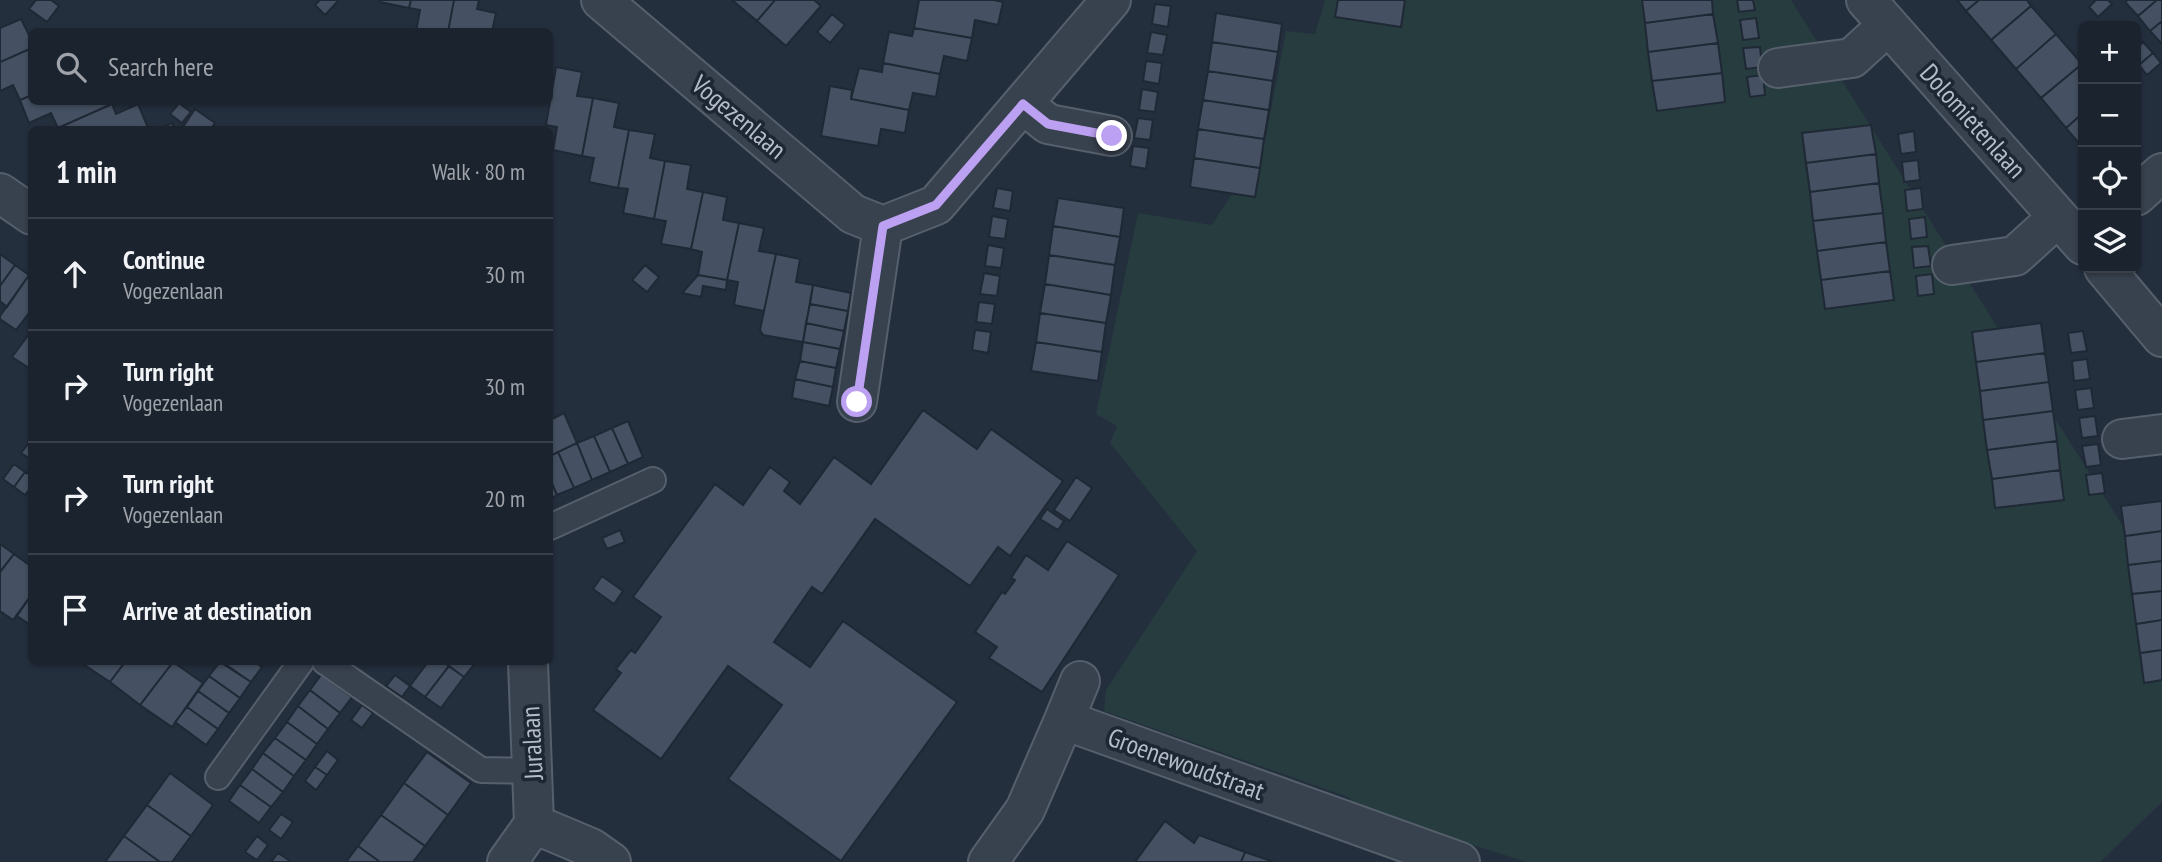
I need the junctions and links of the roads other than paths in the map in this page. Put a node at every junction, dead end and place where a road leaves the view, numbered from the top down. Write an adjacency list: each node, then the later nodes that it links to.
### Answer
1 (601, 0): 11 (street, Vogezenlaan)
2 (1111, 0): 5 (street)
3 (1876, 13): 4 (street, Dolomietenlaan); 12 (street, Dolomietenlaan)
4 (1778, 68)
5 (1023, 104): 6 (street); 11 (street)
6 (1112, 136)
7 (2162, 173): 8 (street)
8 (2141, 192)
9 (0, 193): 10 (street)
10 (28, 212)
11 (883, 226): 17 (street)
12 (2078, 239)
13 (2078, 244): 14 (street)
14 (1952, 265)
15 (2108, 273): 16 (street, Dolomietenlaan)
16 (2162, 337)
17 (857, 402)
18 (2162, 434): 19 (street)
19 (2122, 439)
20 (653, 480): 21 (lane)
21 (553, 526)
22 (298, 665): 28 (lane)
23 (329, 665): 27 (lane)
24 (528, 665): 27 (street, Juralaan)
25 (1080, 681): 26 (street)
26 (1064, 720): 32 (street); 33 (street, Groenewoudstraat)
27 (534, 771): 29 (street, Juralaan)
28 (218, 777)
29 (534, 824): 30 (street); 31 (street)
30 (507, 862)
31 (611, 862)
32 (988, 862)
33 (1460, 862)

